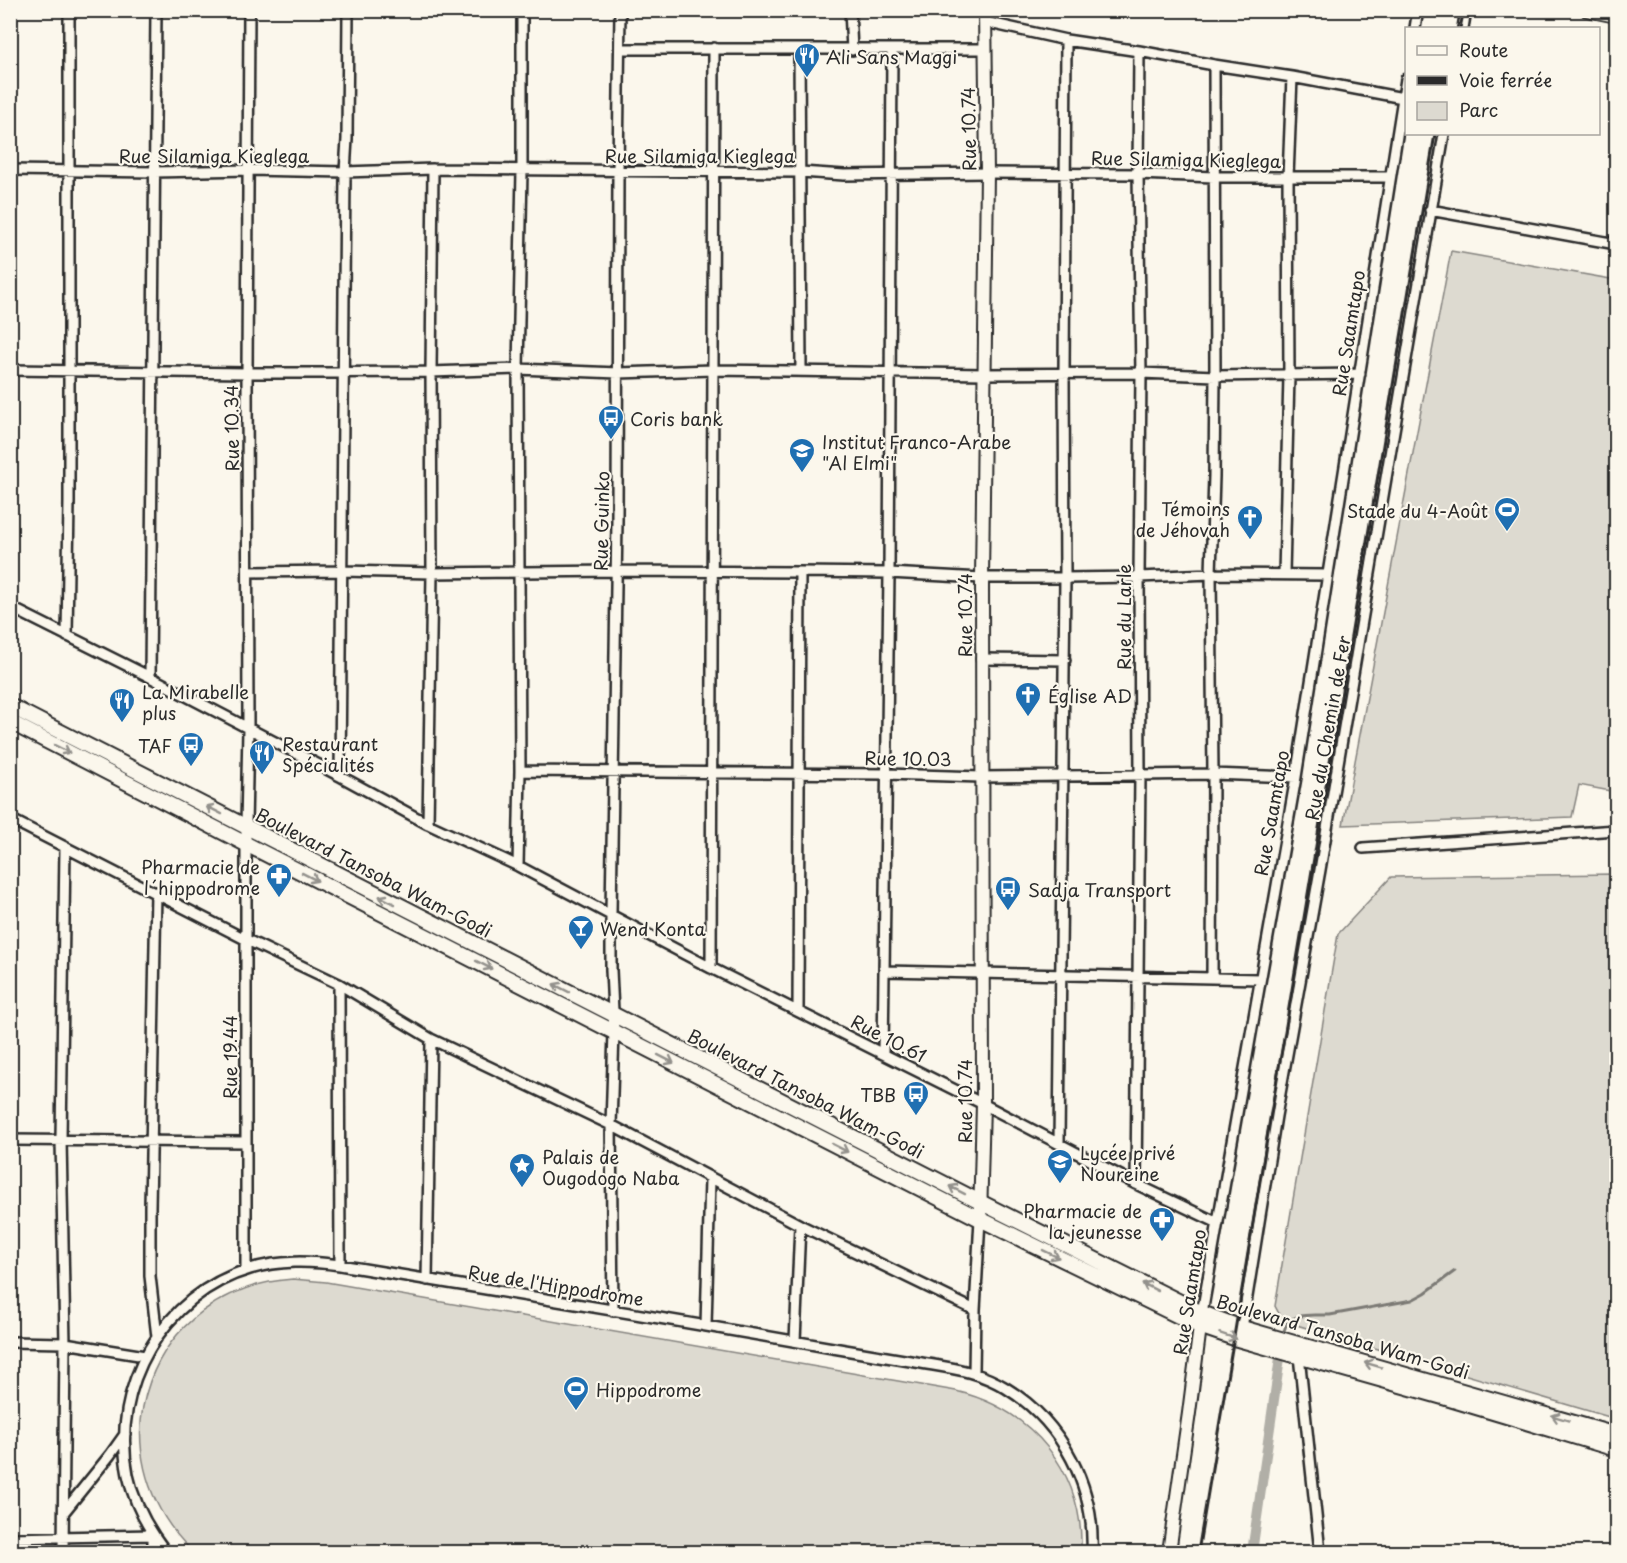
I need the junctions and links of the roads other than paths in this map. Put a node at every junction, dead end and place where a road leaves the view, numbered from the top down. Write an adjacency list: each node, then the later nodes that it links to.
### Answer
1 (69, 10): 31 (street)
2 (156, 10): 34 (street)
3 (249, 10): 30 (street, Rue 10.34)
4 (348, 10): 35 (street)
5 (522, 10): 32 (street)
6 (620, 10): 17 (street, Rue Guinko)
7 (850, 10): 20 (street)
8 (1418, 10): 13 (street)
9 (1466, 10): 14 (street)
10 (1587, 10): 12 (main road)
11 (985, 16): 15 (street); 19 (main road, Rue 10.74)
12 (1617, 16)
13 (1415, 27)
14 (1463, 27)
15 (1066, 40): 22 (street); 40 (street)
16 (714, 48): 17 (street); 18 (street); 36 (street)
17 (620, 49): 33 (street, Rue Guinko)
18 (799, 49): 20 (street); 37 (street)
19 (985, 49): 21 (street); 39 (main road, Rue 10.74)
20 (852, 50): 21 (street)
21 (892, 50): 38 (street)
22 (1139, 51): 23 (street); 41 (street, Rue du Larle)
23 (1214, 66): 24 (street); 42 (street)
24 (1292, 77): 26 (street); 43 (street)
25 (1405, 88): 26 (street, Rue Saamtapo)
26 (1403, 98): 44 (street, Rue Saamtapo)
27 (1444, 135): 45 (street, Rue du Chemin de Fer)
28 (433, 169): 32 (street, Rue Silamiga Kieglega); 35 (street, Rue Silamiga Kieglega); 54 (street)
29 (10, 170): 31 (street, Rue Silamiga Kieglega)
30 (249, 170): 34 (street, Rue Silamiga Kieglega); 35 (street, Rue Silamiga Kieglega); 56 (street, Rue 10.34)
31 (69, 171): 34 (street, Rue Silamiga Kieglega); 49 (street)
32 (522, 171): 33 (street, Rue Silamiga Kieglega); 47 (street)
33 (618, 171): 36 (street, Rue Silamiga Kieglega); 57 (street, Rue Guinko)
34 (154, 172): 52 (street)
35 (345, 172): 53 (street)
36 (714, 172): 37 (street, Rue Silamiga Kieglega); 50 (street)
37 (801, 172): 38 (street, Rue Silamiga Kieglega); 51 (street)
38 (891, 173): 39 (street, Rue Silamiga Kieglega); 55 (street)
39 (987, 173): 40 (street, Rue Silamiga Kieglega); 59 (main road, Rue 10.74)
40 (1066, 173): 41 (street, Rue Silamiga Kieglega); 60 (street)
41 (1138, 174): 42 (street, Rue Silamiga Kieglega); 58 (street, Rue du Larle)
42 (1214, 177): 43 (street, Rue Silamiga Kieglega); 62 (street)
43 (1288, 177): 44 (street, Rue Silamiga Kieglega); 63 (street)
44 (1390, 177): 61 (street, Rue Saamtapo)
45 (1430, 210): 46 (street); 141 (street, Rue du Chemin de Fer)
46 (1617, 244)
47 (518, 369): 54 (street); 57 (street); 70 (street)
48 (10, 370): 49 (street)
49 (68, 370): 52 (street); 79 (street)
50 (713, 370): 51 (street); 57 (street); 67 (street)
51 (801, 371): 55 (street)
52 (153, 372): 56 (street); 82 (street)
53 (344, 372): 54 (street); 56 (street); 64 (street)
54 (431, 372): 69 (street)
55 (890, 372): 59 (street); 71 (street)
56 (247, 373): 66 (street, Rue 10.34)
57 (618, 373): 65 (street, Rue Guinko)
58 (1141, 373): 60 (street); 62 (street); 75 (street, Rue du Larle)
59 (985, 374): 60 (street); 76 (main road, Rue 10.74)
60 (1064, 374): 77 (street)
61 (1360, 374): 63 (street); 74 (street, Rue Saamtapo)
62 (1215, 376): 63 (street); 72 (street)
63 (1288, 376): 73 (street)
64 (342, 571): 66 (street); 69 (street); 94 (street)
65 (616, 571): 67 (street); 70 (street); 87 (street, Rue Guinko)
66 (249, 572): 85 (street, Rue 10.34)
67 (712, 572): 68 (street); 88 (street)
68 (800, 572): 71 (street); 89 (street)
69 (432, 573): 70 (street); 98 (street)
70 (519, 573): 86 (street)
71 (889, 573): 76 (street); 90 (street)
72 (1211, 574): 73 (street); 75 (street); 92 (street)
73 (1284, 574): 74 (street)
74 (1328, 575): 96 (street, Rue Saamtapo)
75 (1139, 577): 77 (street); 91 (street, Rue du Larle)
76 (982, 578): 77 (street); 80 (main road, Rue 10.74)
77 (1065, 578): 81 (street)
78 (10, 607): 79 (street, Rue 10.61)
79 (67, 636): 82 (street, Rue 10.61)
80 (981, 659): 81 (street); 95 (main road, Rue 10.74)
81 (1065, 660): 93 (street)
82 (150, 677): 85 (street, Rue 10.61)
83 (10, 706): 99 (main road, Boulevard Tansoba Wam-Godi, one-way to 83)
84 (10, 722): 101 (main road, Boulevard Tansoba Wam-Godi, one-way to 101)
85 (248, 729): 94 (street, Rue 10.61); 99 (street, Rue 10.34)
86 (519, 771): 87 (street, Rue 10.03); 104 (street)
87 (614, 772): 88 (street, Rue 10.03); 106 (street, Rue Guinko)
88 (712, 772): 89 (street, Rue 10.03); 108 (street)
89 (799, 773): 90 (street, Rue 10.03); 116 (street)
90 (886, 774): 95 (street, Rue 10.03); 109 (street)
91 (1140, 774): 92 (street, Rue 10.03); 93 (street, Rue 10.03); 112 (street, Rue du Larle)
92 (1213, 774): 96 (street, Rue 10.03); 113 (street)
93 (1063, 775): 95 (street, Rue 10.03); 111 (street)
94 (340, 776): 98 (street, Rue 10.61)
95 (981, 777): 110 (main road, Rue 10.74)
96 (1296, 777): 114 (street, Rue Saamtapo)
97 (10, 819): 102 (street)
98 (428, 824): 104 (street, Rue 10.61)
99 (246, 826): 101 (street, Rue 10.34); 117 (main road, Boulevard Tansoba Wam-Godi, one-way to 99)
100 (1617, 830): 103 (street)
101 (246, 844): 107 (street, Rue 19.44); 118 (main road, Boulevard Tansoba Wam-Godi, one-way to 118)
102 (65, 847): 105 (street); 124 (street)
103 (1363, 848)
104 (518, 866): 106 (street, Rue 10.61)
105 (156, 892): 107 (street); 125 (street)
106 (611, 914): 108 (street, Rue 10.61); 117 (street, Rue Guinko)
107 (246, 939): 115 (street); 126 (street, Rue 19.44)
108 (711, 968): 116 (street, Rue 10.61)
109 (885, 971): 110 (street); 120 (street)
110 (981, 975): 111 (street); 121 (main road, Rue 10.74)
111 (1061, 975): 112 (street); 127 (street)
112 (1138, 977): 113 (street); 129 (street, Rue du Larle)
113 (1212, 978): 114 (street)
114 (1260, 979): 132 (street, Rue Saamtapo)
115 (339, 984): 119 (street); 134 (street)
116 (798, 1011): 120 (street, Rue 10.61)
117 (613, 1015): 118 (street, Rue Guinko); 130 (main road, Boulevard Tansoba Wam-Godi, one-way to 117)
118 (614, 1032): 122 (street, Rue Guinko); 131 (main road, Boulevard Tansoba Wam-Godi, one-way to 131)
119 (431, 1039): 122 (street); 136 (street)
120 (883, 1054): 121 (street, Rue 10.61)
121 (983, 1104): 127 (street, Rue 10.61); 130 (main road, Rue 10.74)
122 (610, 1125): 128 (street); 138 (street, Rue Guinko)
123 (10, 1140): 124 (street)
124 (61, 1140): 125 (street); 145 (street)
125 (151, 1141): 126 (street); 142 (street)
126 (245, 1143): 135 (street, Rue 19.44)
127 (1059, 1143): 129 (street, Rue 10.61)
128 (710, 1179): 133 (street); 140 (street)
129 (1136, 1184): 132 (street, Rue 10.61)
130 (980, 1202): 131 (main road, Rue 10.74); 139 (main road, Boulevard Tansoba Wam-Godi, one-way to 130)
131 (980, 1219): 137 (street); 139 (main road, Boulevard Tansoba Wam-Godi, one-way to 139)
132 (1218, 1223): 139 (street, Rue Saamtapo)
133 (800, 1225): 137 (street); 143 (street)
134 (340, 1265): 135 (street, Rue de l'Hippodrome); 136 (street, Rue de l'Hippodrome)
135 (246, 1270): 142 (street, Rue de l'Hippodrome)
136 (427, 1280): 138 (street, Rue de l'Hippodrome)
137 (975, 1310): 148 (street)
138 (613, 1311): 140 (street, Rue de l'Hippodrome)
139 (1201, 1319): 141 (main road, Boulevard Tansoba Wam-Godi); 147 (main road, Boulevard Tansoba Wam-Godi, one-way to 147); 160 (main road, Rue Saamtapo)
140 (706, 1326): 143 (street, Rue de l'Hippodrome)
141 (1242, 1328): 150 (main road, Boulevard Tansoba Wam-Godi, one-way to 141)
142 (157, 1337): 146 (street, Rue de l'Hippodrome)
143 (795, 1341): 148 (street, Rue de l'Hippodrome)
144 (10, 1342): 145 (street)
145 (65, 1343): 146 (street); 152 (street)
146 (145, 1356): 149 (street, Rue de l'Hippodrome)
147 (1299, 1356): 151 (main road, Boulevard Tansoba Wam-Godi); 161 (street)
148 (974, 1373): 159 (street, Rue de l'Hippodrome)
149 (125, 1434): 152 (street); 153 (street, Rue de l'Hippodrome)
150 (1617, 1435)
151 (1617, 1449)
152 (64, 1512): 154 (street)
153 (153, 1535): 154 (street); 157 (street); 158 (street, Rue de l'Hippodrome)
154 (64, 1537): 155 (street); 156 (street)
155 (10, 1538)
156 (63, 1552)
157 (153, 1552)
158 (166, 1552)
159 (1092, 1552)
160 (1169, 1552)
161 (1320, 1552)

